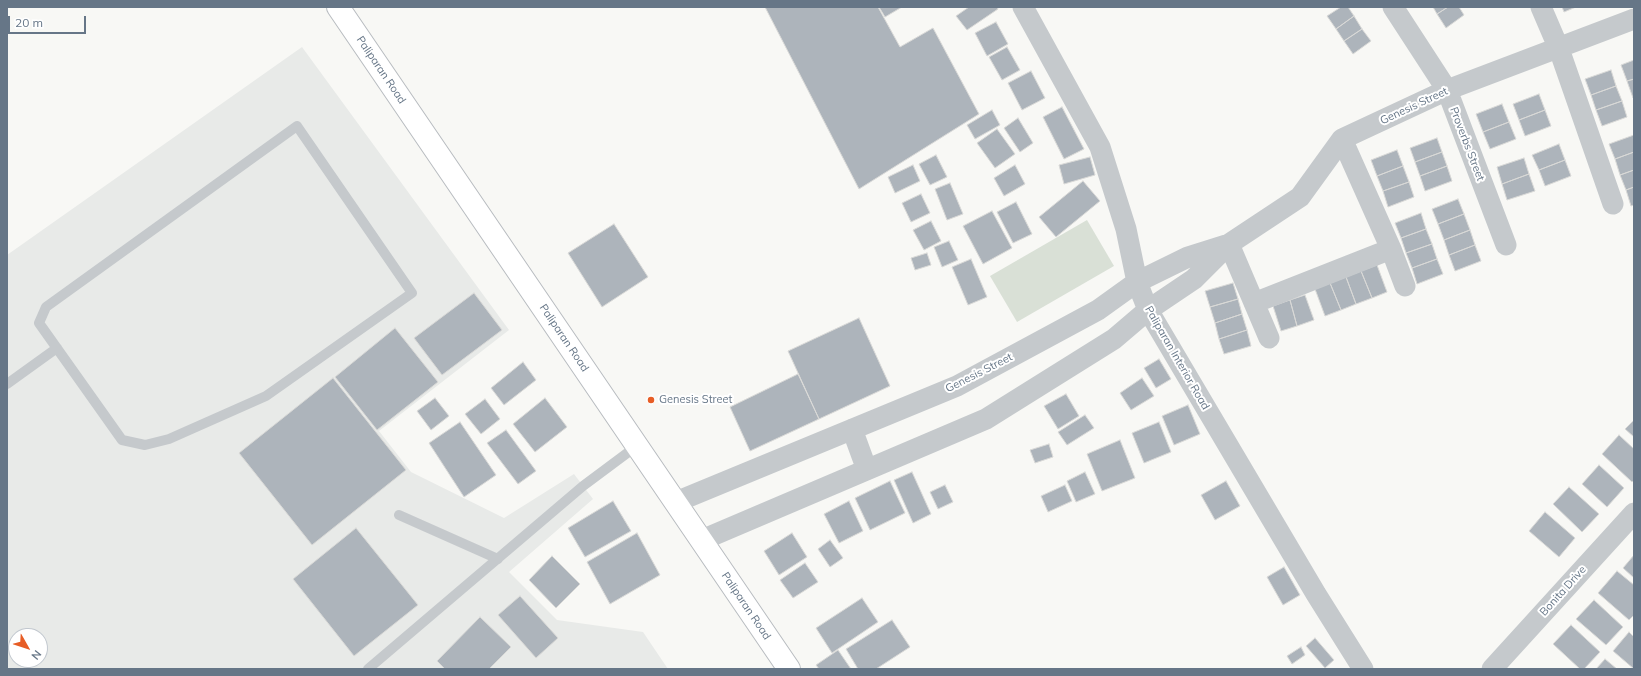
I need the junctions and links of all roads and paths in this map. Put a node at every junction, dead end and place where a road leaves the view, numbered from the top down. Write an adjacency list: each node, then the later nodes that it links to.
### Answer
1 (338, 7): 21 (main road, Paliparan Road)
2 (1022, 7): 13 (street, Paliparan Interior Road)
3 (1393, 7): 7 (street, Proverbs Street)
4 (1542, 7): 6 (street)
5 (1634, 19): 6 (street, Genesis Street)
6 (1559, 49): 7 (street, Genesis Street); 9 (street)
7 (1447, 90): 8 (street, Genesis Street); 11 (street, Proverbs Street)
8 (1342, 139): 10 (street, Genesis Street); 12 (street)
9 (1613, 204)
10 (1229, 244): 13 (street, Genesis Street); 15 (street); 16 (street, Genesis Street)
11 (1506, 246)
12 (1391, 249): 14 (street); 15 (street)
13 (1137, 282): 16 (street, Paliparan Interior Road); 20 (street, Genesis Street)
14 (1405, 286)
15 (1254, 303): 17 (street)
16 (1148, 310): 22 (street, Genesis Street); 30 (street, Paliparan Interior Road)
17 (1269, 338)
18 (57, 348): 18 (lane); 19 (lane)
19 (7, 384)
20 (852, 429): 22 (street); 23 (street, Genesis Street)
21 (638, 445): 23 (main road, Paliparan Road); 27 (lane)
22 (867, 470): 26 (street, Genesis Street)
23 (676, 502): 26 (main road, Paliparan Road)
24 (1634, 513): 31 (street, Bonita Drive)
25 (399, 515): 27 (lane)
26 (702, 540): 29 (main road, Paliparan Road)
27 (498, 559): 28 (lane)
28 (368, 669)
29 (789, 669)
30 (1363, 669)
31 (1492, 669)

